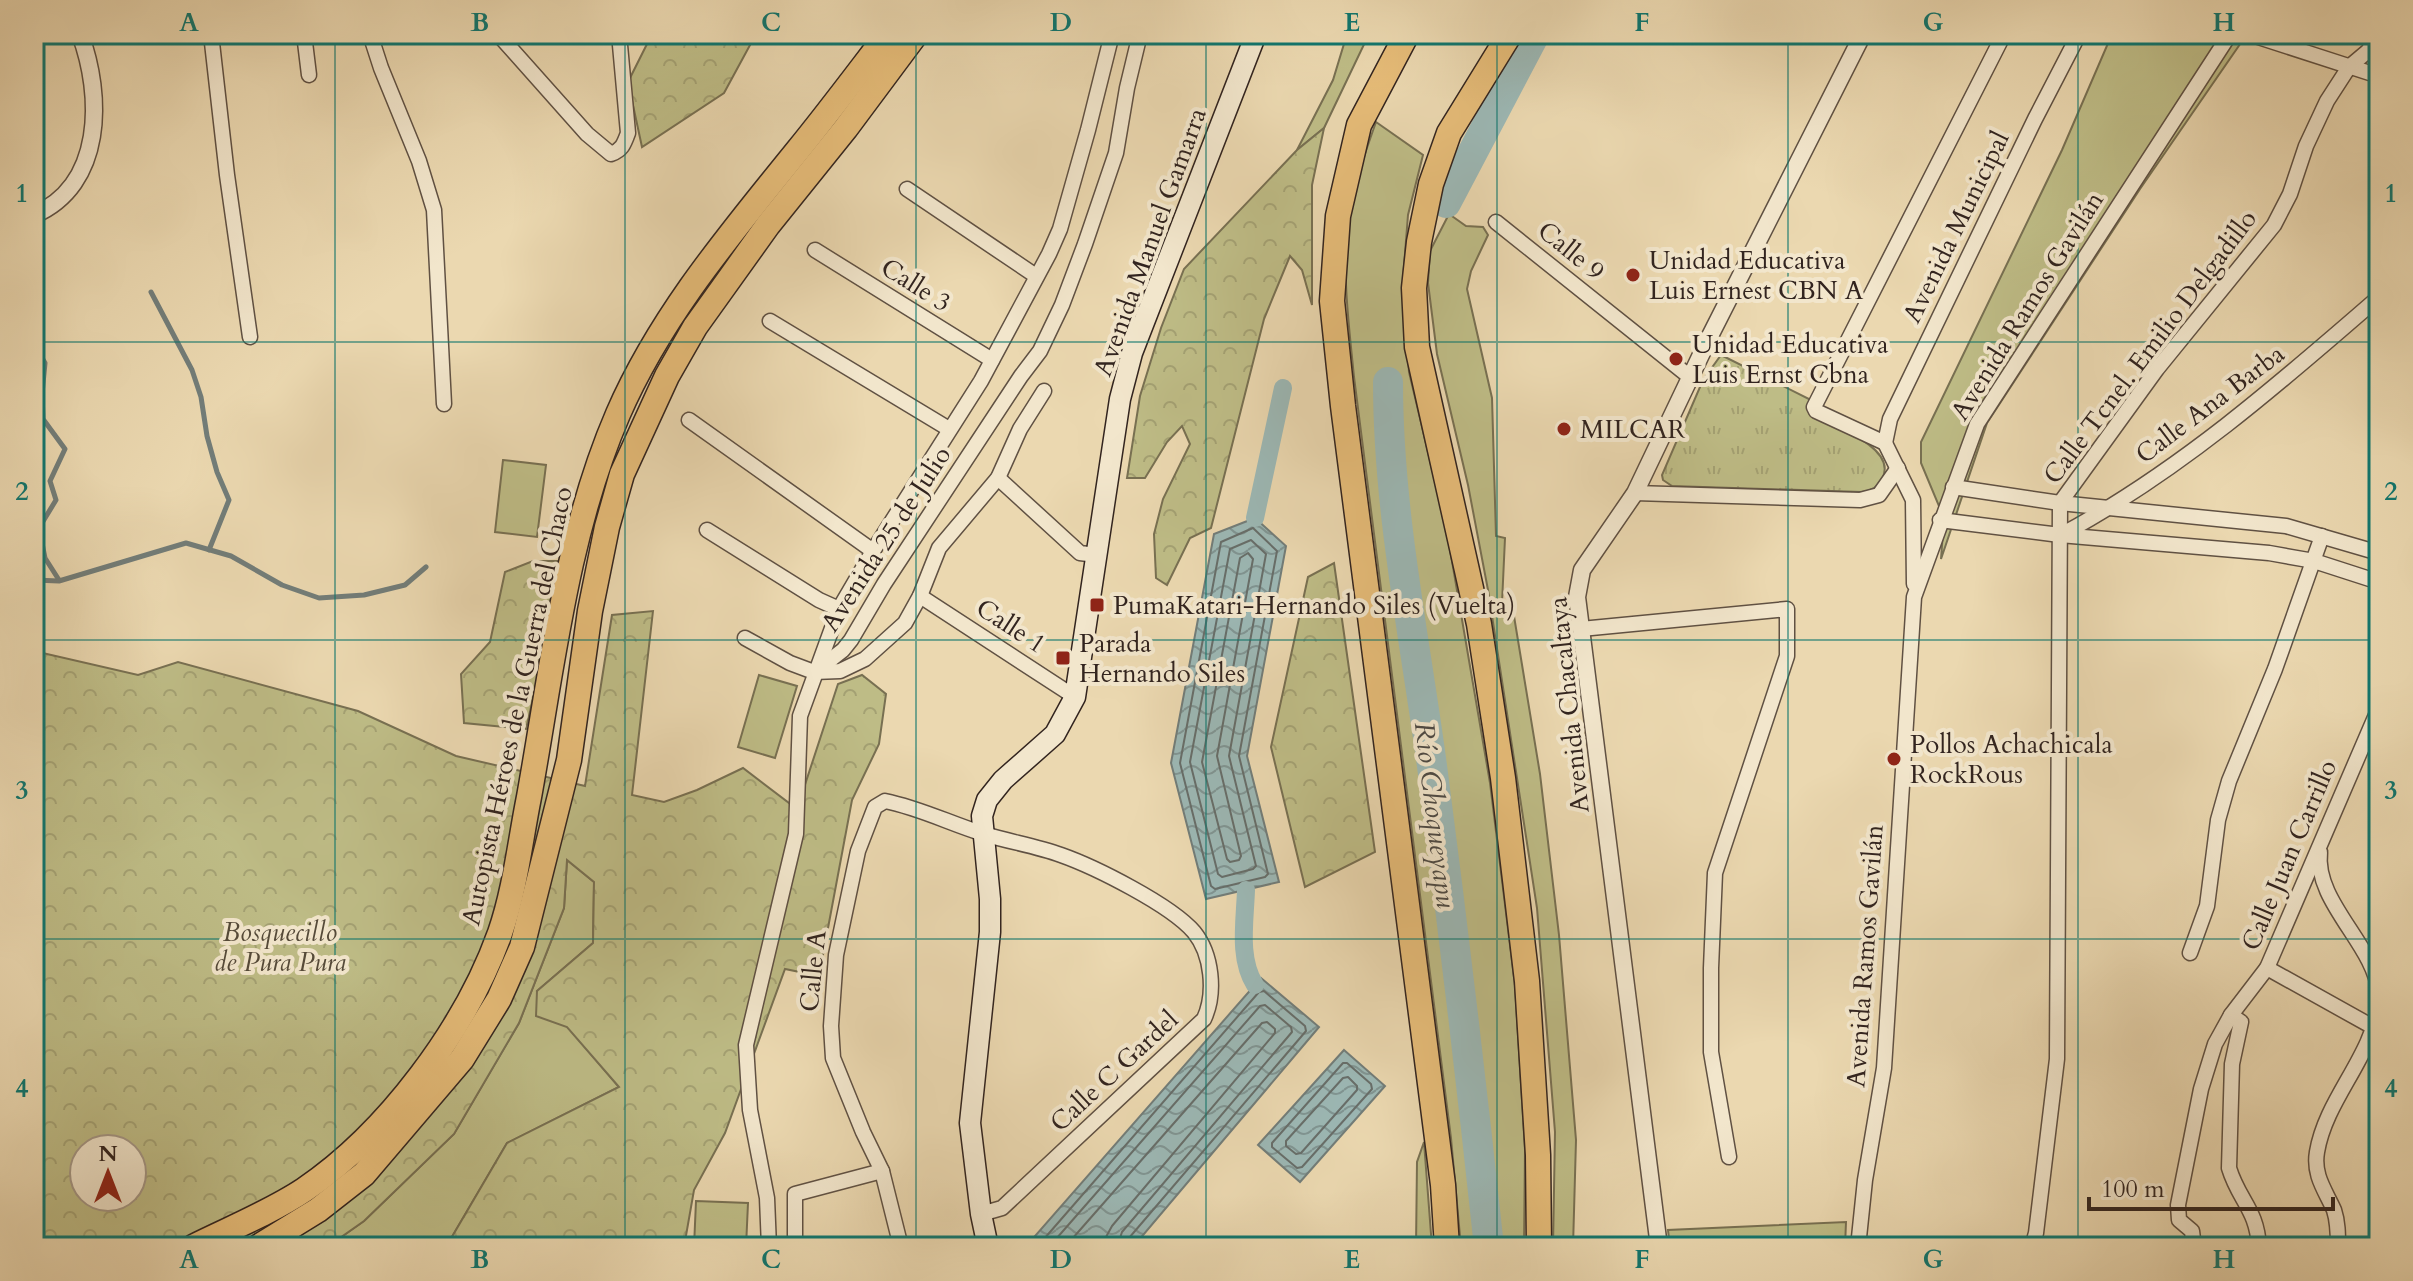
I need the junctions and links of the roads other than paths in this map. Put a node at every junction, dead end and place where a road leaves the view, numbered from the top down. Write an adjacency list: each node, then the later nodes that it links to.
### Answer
1 (80, 34): 24 (street)
2 (211, 34): 30 (street)
3 (304, 34): 21 (street)
4 (370, 34): 34 (street)
5 (498, 34): 6 (street)
6 (619, 34)
7 (888, 34): 72 (highway, Autopista Héroes de la Guerra del Chaco)
8 (916, 34): 73 (highway, Autopista Héroes de la Guerra del Chaco)
9 (1112, 34): 27 (street, Avenida 25 de Julio)
10 (1140, 34): 58 (street, Avenida 25 de Julio)
11 (1256, 34): 50 (main road, Avenida Manuel Gamarra)
12 (1407, 34): 78 (highway)
13 (1510, 34): 79 (highway)
14 (1863, 34): 32 (street, Avenida Chacaltaya)
15 (2004, 34): 37 (street)
16 (2079, 34): 37 (street, Avenida Municipal)
17 (2230, 34): 40 (street, Avenida Ramos Gavilán)
18 (2249, 34): 20 (street)
19 (2379, 36): 20 (street, Calle Tcnel. Emilio Delgadillo)
20 (2349, 67): 22 (street); 42 (street, Calle Tcnel. Emilio Delgadillo)
21 (309, 75)
22 (2379, 76)
23 (907, 189): 27 (street)
24 (34, 215)
25 (1496, 222): 32 (street, Calle 9)
26 (815, 250): 31 (street, Calle 3)
27 (1036, 276): 31 (street, Avenida 25 de Julio)
28 (2379, 297): 43 (street, Calle Ana Barba)
29 (770, 321): 36 (street)
30 (250, 337)
31 (992, 360): 36 (street, Avenida 25 de Julio)
32 (1690, 377): 41 (street, Avenida Chacaltaya)
33 (1044, 391): 39 (street)
34 (444, 404)
35 (689, 420): 48 (street)
36 (949, 429): 48 (street, Avenida 25 de Julio)
37 (1885, 443): 38 (street)
38 (1898, 468): 41 (street); 54 (street)
39 (998, 478): 50 (street); 53 (street)
40 (1953, 487): 42 (street); 44 (street, Avenida Ramos Gavilán)
41 (1635, 493): 56 (street, Avenida Chacaltaya)
42 (2060, 503): 43 (street); 46 (street, Calle Tcnel. Emilio Delgadillo)
43 (2110, 509): 46 (street, Calle Ana Barba); 47 (street)
44 (1940, 520): 46 (street); 54 (street, Avenida Ramos Gavilán)
45 (707, 530): 55 (street)
46 (2060, 535): 51 (street); 82 (street, Calle Tcnel. Emilio Delgadillo)
47 (2322, 536): 49 (street); 51 (street)
48 (873, 551): 55 (street, Avenida 25 de Julio)
49 (2379, 553)
50 (1096, 555): 59 (main road, Avenida Manuel Gamarra)
51 (2314, 561): 52 (street); 63 (street)
52 (2379, 582)
53 (920, 596): 58 (street); 59 (street, Calle 1)
54 (1914, 597): 81 (street, Avenida Ramos Gavilán)
55 (839, 609): 58 (street, Avenida 25 de Julio)
56 (1581, 629): 69 (street); 80 (street, Avenida Chacaltaya)
57 (745, 638): 58 (street)
58 (814, 672): 74 (street)
59 (1075, 697): 61 (main road, Avenida Manuel Gamarra)
60 (2379, 708): 62 (street, Calle Juan Carrillo)
61 (982, 834): 70 (street, Calle A); 71 (main road, Avenida Manuel Gamarra); 71 (street, Calle C Gardel)
62 (2321, 841): 64 (street, Calle Juan Carrillo); 65 (street)
63 (2190, 953)
64 (2267, 968): 67 (street, Calle Juan Carrillo); 68 (street)
65 (2379, 989)
66 (2379, 1002): 68 (street)
67 (2231, 1015): 83 (street, Calle Juan Carrillo); 84 (street)
68 (2373, 1027): 85 (street)
69 (1729, 1157)
70 (882, 1171): 75 (street); 76 (street, Calle A)
71 (981, 1214): 77 (main road, Avenida Manuel Gamarra)
72 (193, 1247)
73 (258, 1247)
74 (769, 1247)
75 (795, 1247)
76 (901, 1247)
77 (988, 1247)
78 (1447, 1247)
79 (1539, 1247)
80 (1659, 1247)
81 (1858, 1247)
82 (2032, 1247)
83 (2194, 1247)
84 (2259, 1247)
85 (2338, 1247)

